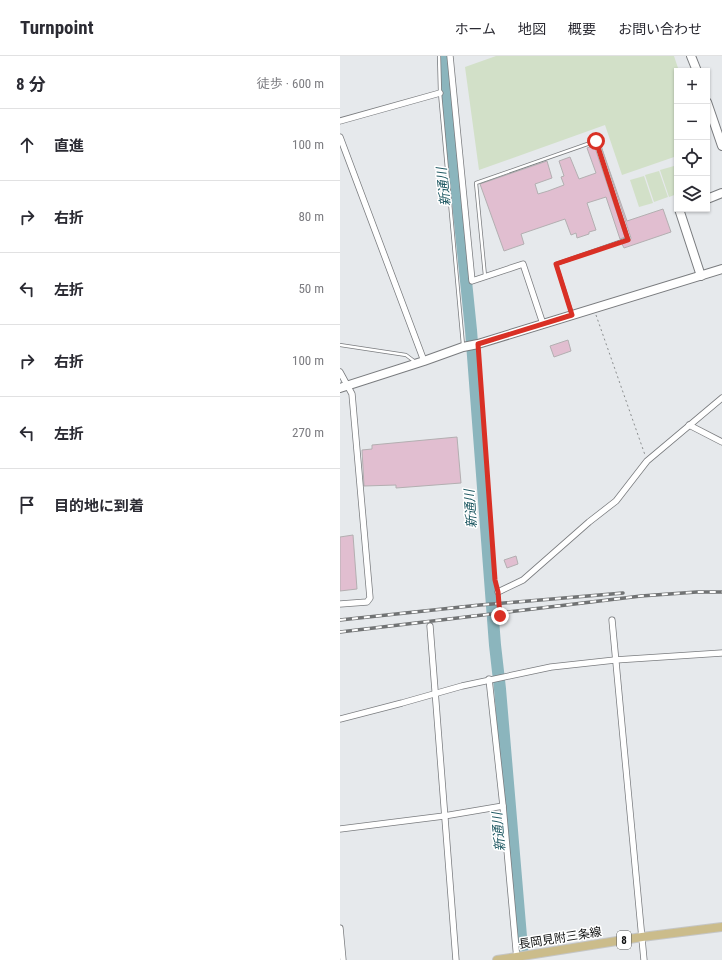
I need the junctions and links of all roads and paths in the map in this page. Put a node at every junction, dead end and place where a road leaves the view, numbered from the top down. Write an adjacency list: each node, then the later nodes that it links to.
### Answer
1 (439, 56): 5 (lane)
2 (450, 56): 15 (street)
3 (692, 56): 4 (street)
4 (696, 68)
5 (440, 93): 7 (street); 20 (lane)
6 (708, 104): 9 (street)
7 (340, 121)
8 (340, 137): 21 (street)
9 (722, 146)
10 (722, 193): 11 (street)
11 (710, 198)
12 (680, 212): 14 (street)
13 (722, 269): 14 (street)
14 (701, 276): 16 (street)
15 (485, 277): 17 (lane); 18 (street)
16 (594, 308): 17 (street); 27 (path)
17 (572, 315): 18 (street)
18 (543, 324): 20 (street)
19 (340, 346): 21 (lane)
20 (471, 346): 21 (street); 28 (path)
21 (420, 362): 23 (street)
22 (340, 372): 23 (street)
23 (343, 387): 29 (street)
24 (722, 398): 25 (street)
25 (689, 425): 26 (street); 27 (street)
26 (722, 442)
27 (647, 461): 28 (street)
28 (498, 592): 30 (lane)
29 (340, 604)
30 (500, 616)
31 (612, 620): 34 (street)
32 (430, 626): 36 (street)
33 (722, 653): 34 (street)
34 (615, 660): 35 (street); 43 (street)
35 (489, 679): 36 (street); 38 (street)
36 (434, 693): 37 (street); 39 (street)
37 (340, 719)
38 (503, 806): 39 (street); 44 (street)
39 (444, 816): 40 (street); 46 (street)
40 (340, 829)
41 (722, 927): 43 (main road, 長岡見附三条線 / 8)
42 (340, 928): 45 (street)
43 (642, 938): 44 (main road, 長岡見附三条線 / 8); 48 (street)
44 (520, 958): 47 (main road, 長岡見附三条線 / 8)
45 (343, 960)
46 (456, 960)
47 (497, 960)
48 (644, 960)

